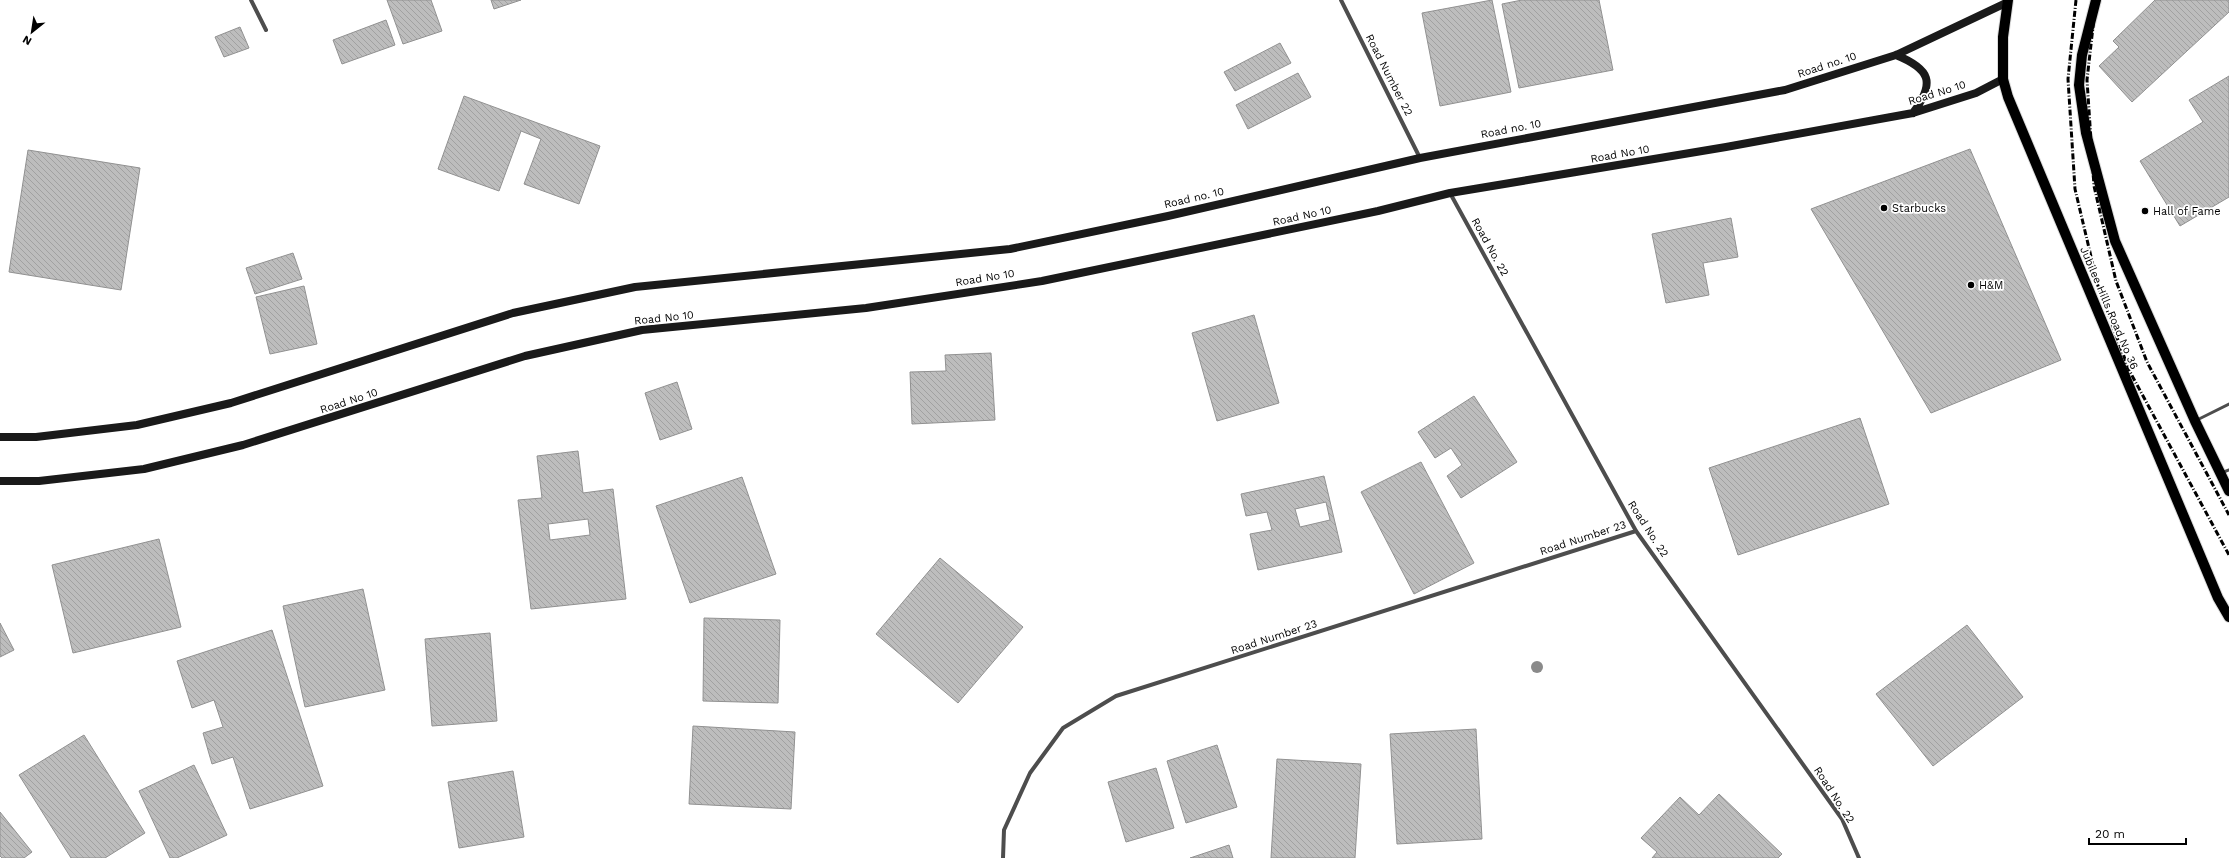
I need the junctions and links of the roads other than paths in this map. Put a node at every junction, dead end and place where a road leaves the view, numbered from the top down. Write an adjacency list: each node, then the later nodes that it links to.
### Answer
1 (251, 0): 5 (street)
2 (1341, 0): 9 (street, Road Number 22)
3 (2096, 0): 12 (main road)
4 (2007, 2): 6 (main road, Road no. 10); 7 (main road, Jubilee Hills Road No 36)
5 (266, 30)
6 (1896, 55): 8 (main road); 9 (main road, Road no. 10)
7 (2003, 79): 8 (main road, Road No 10); 18 (main road, Jubilee Hills Road No 36)
8 (1913, 112): 10 (main road, Road No 10)
9 (1420, 158): 13 (main road, Road no. 10)
10 (1450, 193): 15 (main road, Road No 10); 17 (street, Road No. 22)
11 (2229, 404): 12 (lane)
12 (2196, 421): 14 (main road)
13 (0, 437)
14 (2225, 472): 16 (main road)
15 (0, 481)
16 (2229, 490)
17 (1636, 530): 19 (street, Road Number 23); 20 (street, Road No. 22)
18 (2229, 617)
19 (1003, 858)
20 (1859, 858)

